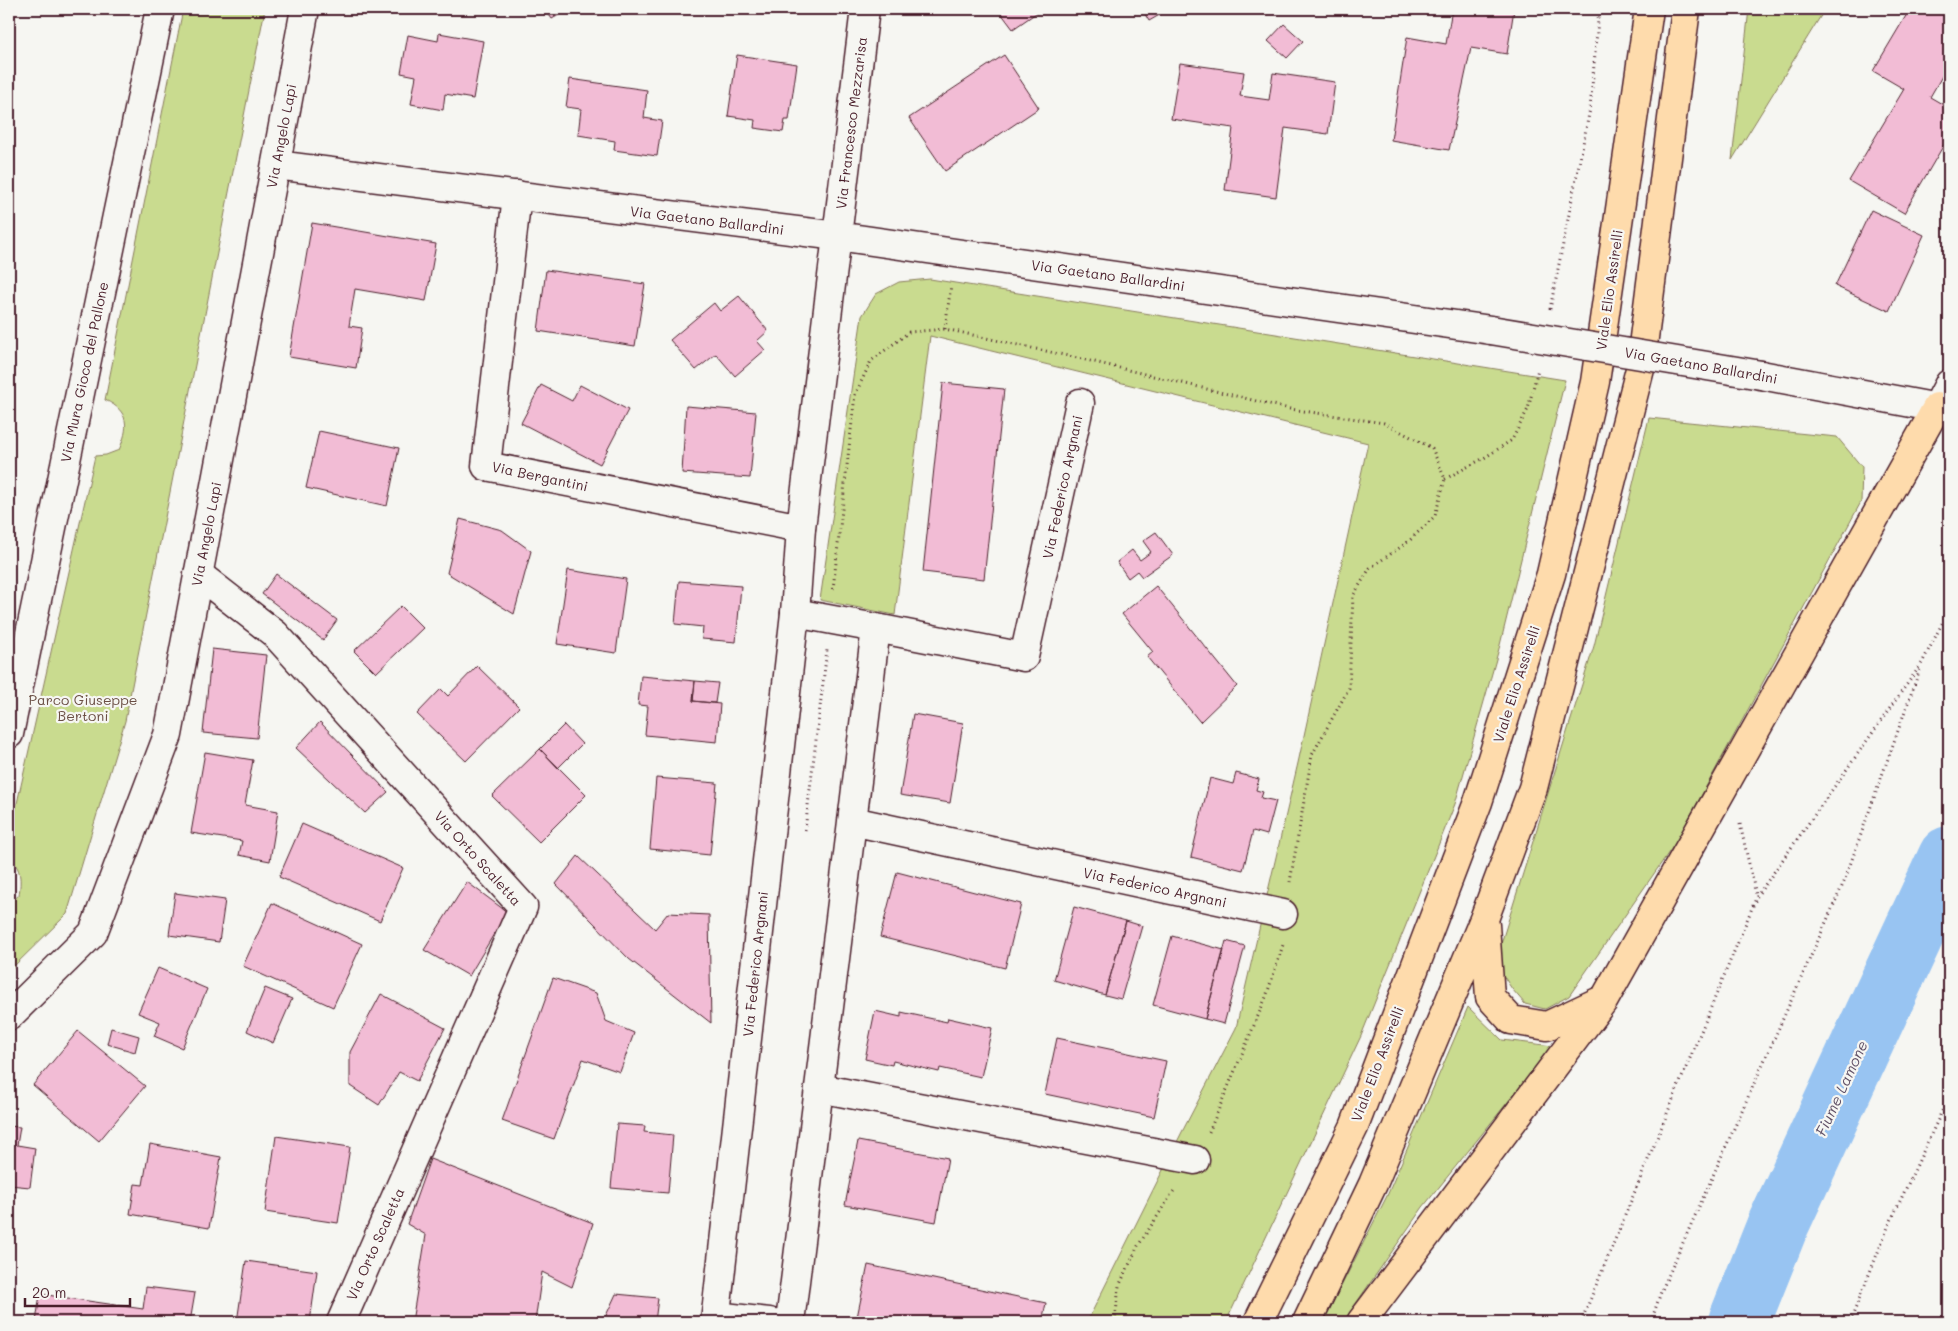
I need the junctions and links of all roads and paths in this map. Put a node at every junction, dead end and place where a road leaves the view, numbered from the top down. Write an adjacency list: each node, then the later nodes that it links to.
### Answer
1 (160, 9): 24 (street, Via Mura Gioco del Pallone)
2 (305, 9): 7 (street, Via Angelo Lapi)
3 (865, 9): 9 (street, Via Francesco Mezzarisa)
4 (1599, 9): 11 (path)
5 (1649, 9): 41 (main road, Viale Elio Assirelli)
6 (1686, 9): 30 (main road)
7 (276, 165): 8 (street, Via Gaetano Ballardini); 18 (street, Via Angelo Lapi)
8 (517, 195): 9 (street, Via Gaetano Ballardini); 17 (street, Via Bergantini)
9 (837, 236): 10 (street, Via Gaetano Ballardini); 17 (street, Via Federico Argnani)
10 (955, 253): 12 (path); 14 (street, Via Gaetano Ballardini, bridge)
11 (1549, 316)
12 (945, 329): 16 (path); 21 (path)
13 (1539, 363): 16 (path)
14 (1945, 400): 25 (main road)
15 (1080, 403): 22 (street, Via Federico Argnani)
16 (1445, 479): 29 (path)
17 (801, 528): 20 (street, Via Federico Argnani)
18 (198, 574): 32 (street, Via Angelo Lapi); 37 (street, Via Orto Scaletta)
19 (1949, 610): 23 (path)
20 (795, 613): 21 (street, Via Federico Argnani); 36 (street, Via Federico Argnani)
21 (830, 619): 22 (street, Via Federico Argnani); 27 (path)
22 (876, 628): 26 (street)
23 (1922, 663): 28 (path); 45 (path)
24 (9, 734)
25 (1730, 778): 28 (path); 31 (main road)
26 (852, 821): 29 (street, Via Federico Argnani); 33 (street)
27 (805, 836)
28 (1757, 896): 44 (path)
29 (1282, 914): 35 (path)
30 (1484, 919): 31 (main road); 42 (main road)
31 (1604, 1000): 43 (main road)
32 (9, 1016)
33 (819, 1088): 35 (street); 39 (street)
34 (1949, 1096): 46 (path)
35 (1195, 1160): 40 (path)
36 (715, 1319): 38 (street, Via Federico Argnani)
37 (342, 1322)
38 (769, 1322)
39 (790, 1322)
40 (1115, 1322)
41 (1258, 1322)
42 (1307, 1322)
43 (1362, 1322)
44 (1581, 1322)
45 (1651, 1322)
46 (1850, 1322)

